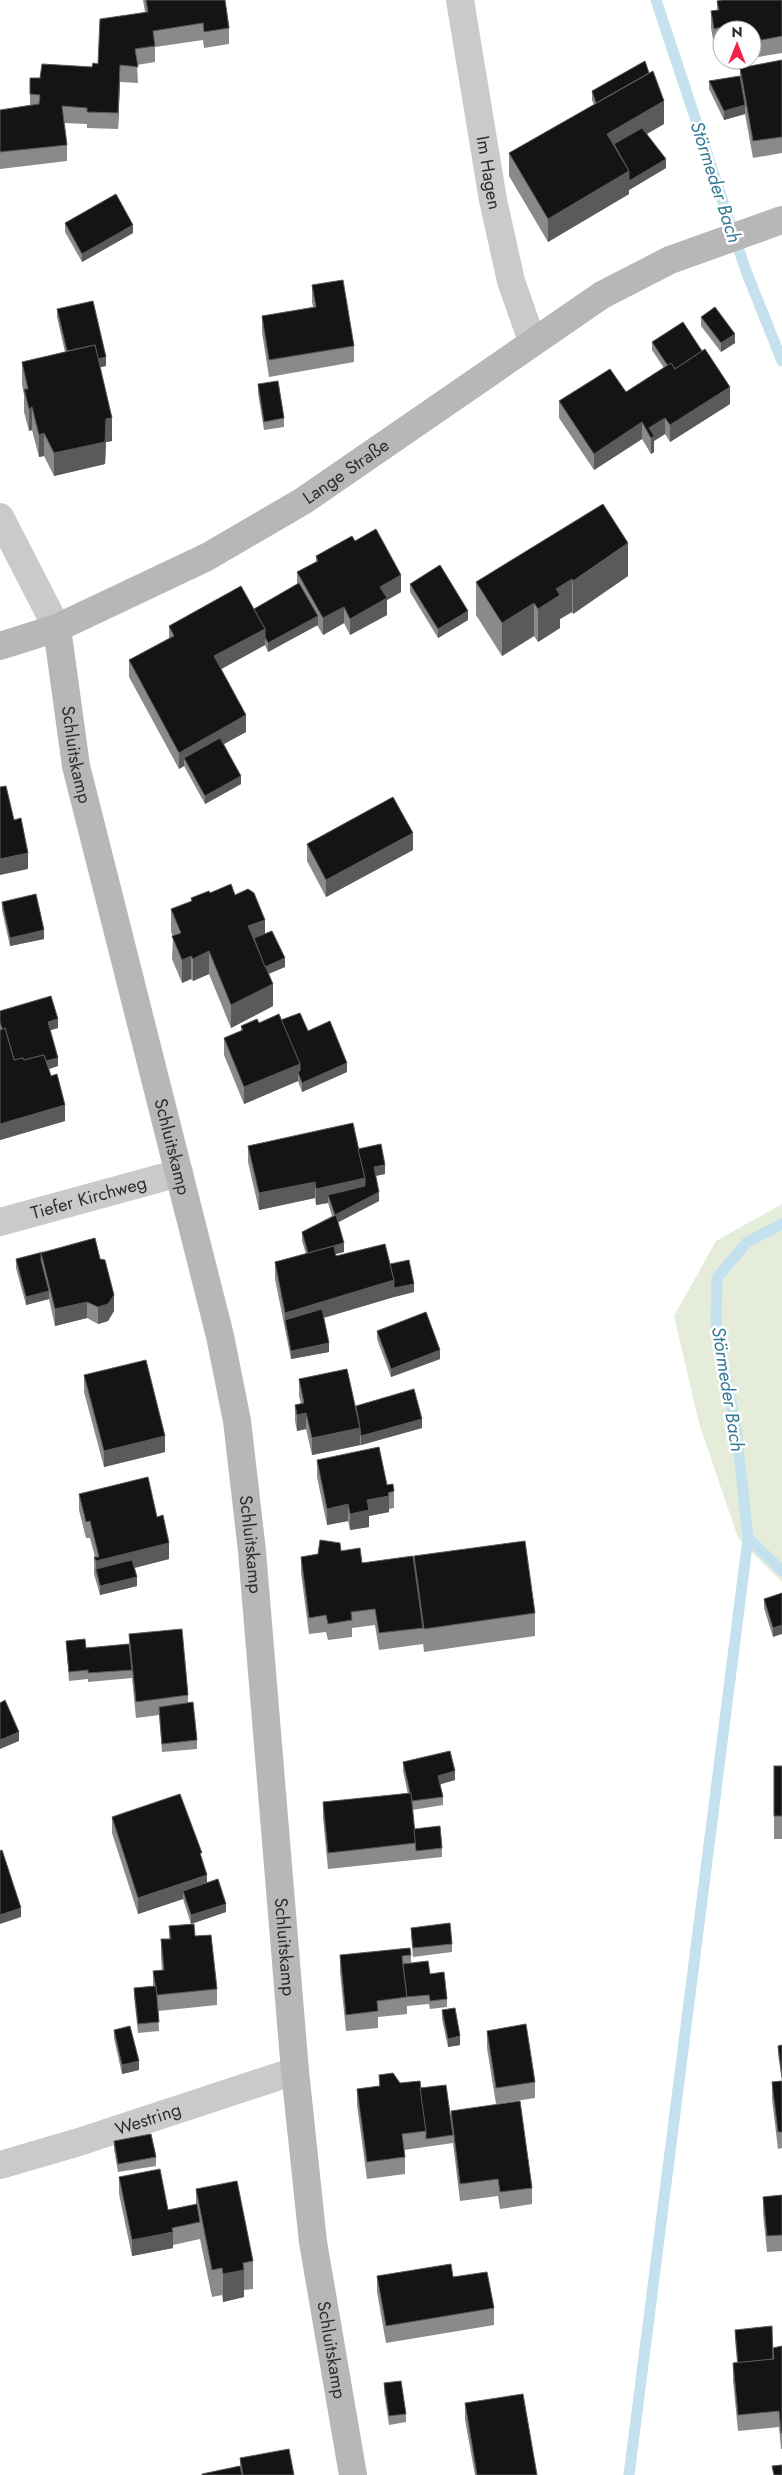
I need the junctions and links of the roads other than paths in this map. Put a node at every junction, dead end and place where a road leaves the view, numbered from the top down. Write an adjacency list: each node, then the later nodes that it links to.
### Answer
1 (460, 0): 3 (street, Im Hagen)
2 (781, 220): 3 (main road, Lange Straße)
3 (532, 341): 5 (main road, Lange Straße)
4 (0, 517): 5 (street)
5 (56, 628): 6 (main road, Lange Straße); 7 (main road, Schluitskamp)
6 (0, 646)
7 (179, 1173): 8 (street, Tiefer Kirchweg); 9 (main road, Schluitskamp)
8 (0, 1222)
9 (295, 2070): 10 (street, Westring); 11 (main road, Schluitskamp)
10 (0, 2166)
11 (353, 2475)

